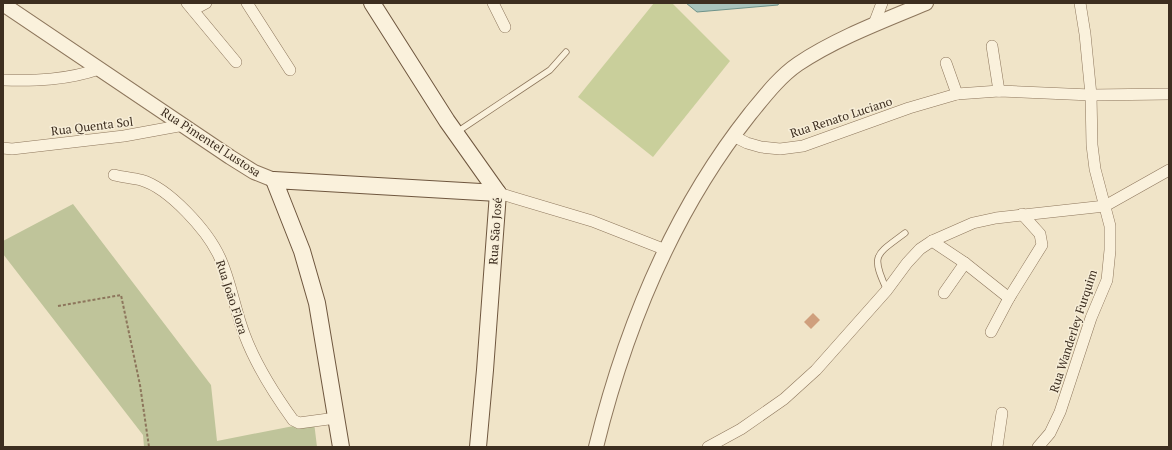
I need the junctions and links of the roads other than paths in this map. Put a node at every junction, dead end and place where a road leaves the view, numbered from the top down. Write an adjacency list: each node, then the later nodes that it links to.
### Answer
1 (206, 3): 9 (street)
2 (247, 3): 17 (street)
3 (493, 3): 11 (street)
4 (882, 3): 10 (street)
5 (926, 3): 10 (street)
6 (1080, 3): 22 (street, Rua Wanderley Furquim)
7 (3, 4): 16 (street, Rua Pimentel Lustosa)
8 (375, 4): 24 (main road, Rua São José)
9 (190, 7): 14 (street)
10 (874, 24): 25 (street)
11 (505, 27)
12 (992, 46): 19 (street)
13 (566, 52): 24 (lane)
14 (236, 62)
15 (946, 63): 20 (street)
16 (99, 69): 18 (street); 23 (street, Rua Pimentel Lustosa)
17 (290, 70)
18 (3, 80)
19 (999, 91): 20 (street, Rua Renato Luciano); 22 (street, Rua Renato Luciano)
20 (957, 94): 25 (street, Rua Renato Luciano)
21 (1169, 94): 22 (street, Rua Renato Luciano)
22 (1091, 95): 31 (street, Rua Wanderley Furquim)
23 (184, 125): 26 (street, Rua Quenta Sol); 29 (street, Rua Pimentel Lustosa)
24 (456, 133): 30 (main road, Rua São José)
25 (733, 136): 35 (street)
26 (3, 148)
27 (1169, 170): 31 (street)
28 (114, 175): 42 (street, Rua João Flora)
29 (274, 180): 30 (main road, Rua Pimentel Lustosa); 42 (main road)
30 (498, 193): 35 (street); 44 (main road, Rua São José)
31 (1105, 206): 32 (street); 48 (street, Rua Wanderley Furquim)
32 (1022, 214): 34 (street); 39 (street)
33 (905, 233): 37 (lane)
34 (932, 241): 36 (street); 37 (street)
35 (666, 250): 45 (street)
36 (965, 263): 38 (street); 39 (street)
37 (887, 290): 46 (street)
38 (944, 293)
39 (1009, 298): 40 (street)
40 (991, 332)
41 (1002, 413): 47 (street)
42 (336, 418): 43 (main road)
43 (341, 447)
44 (478, 447)
45 (596, 447)
46 (708, 447)
47 (997, 447)
48 (1038, 447)

